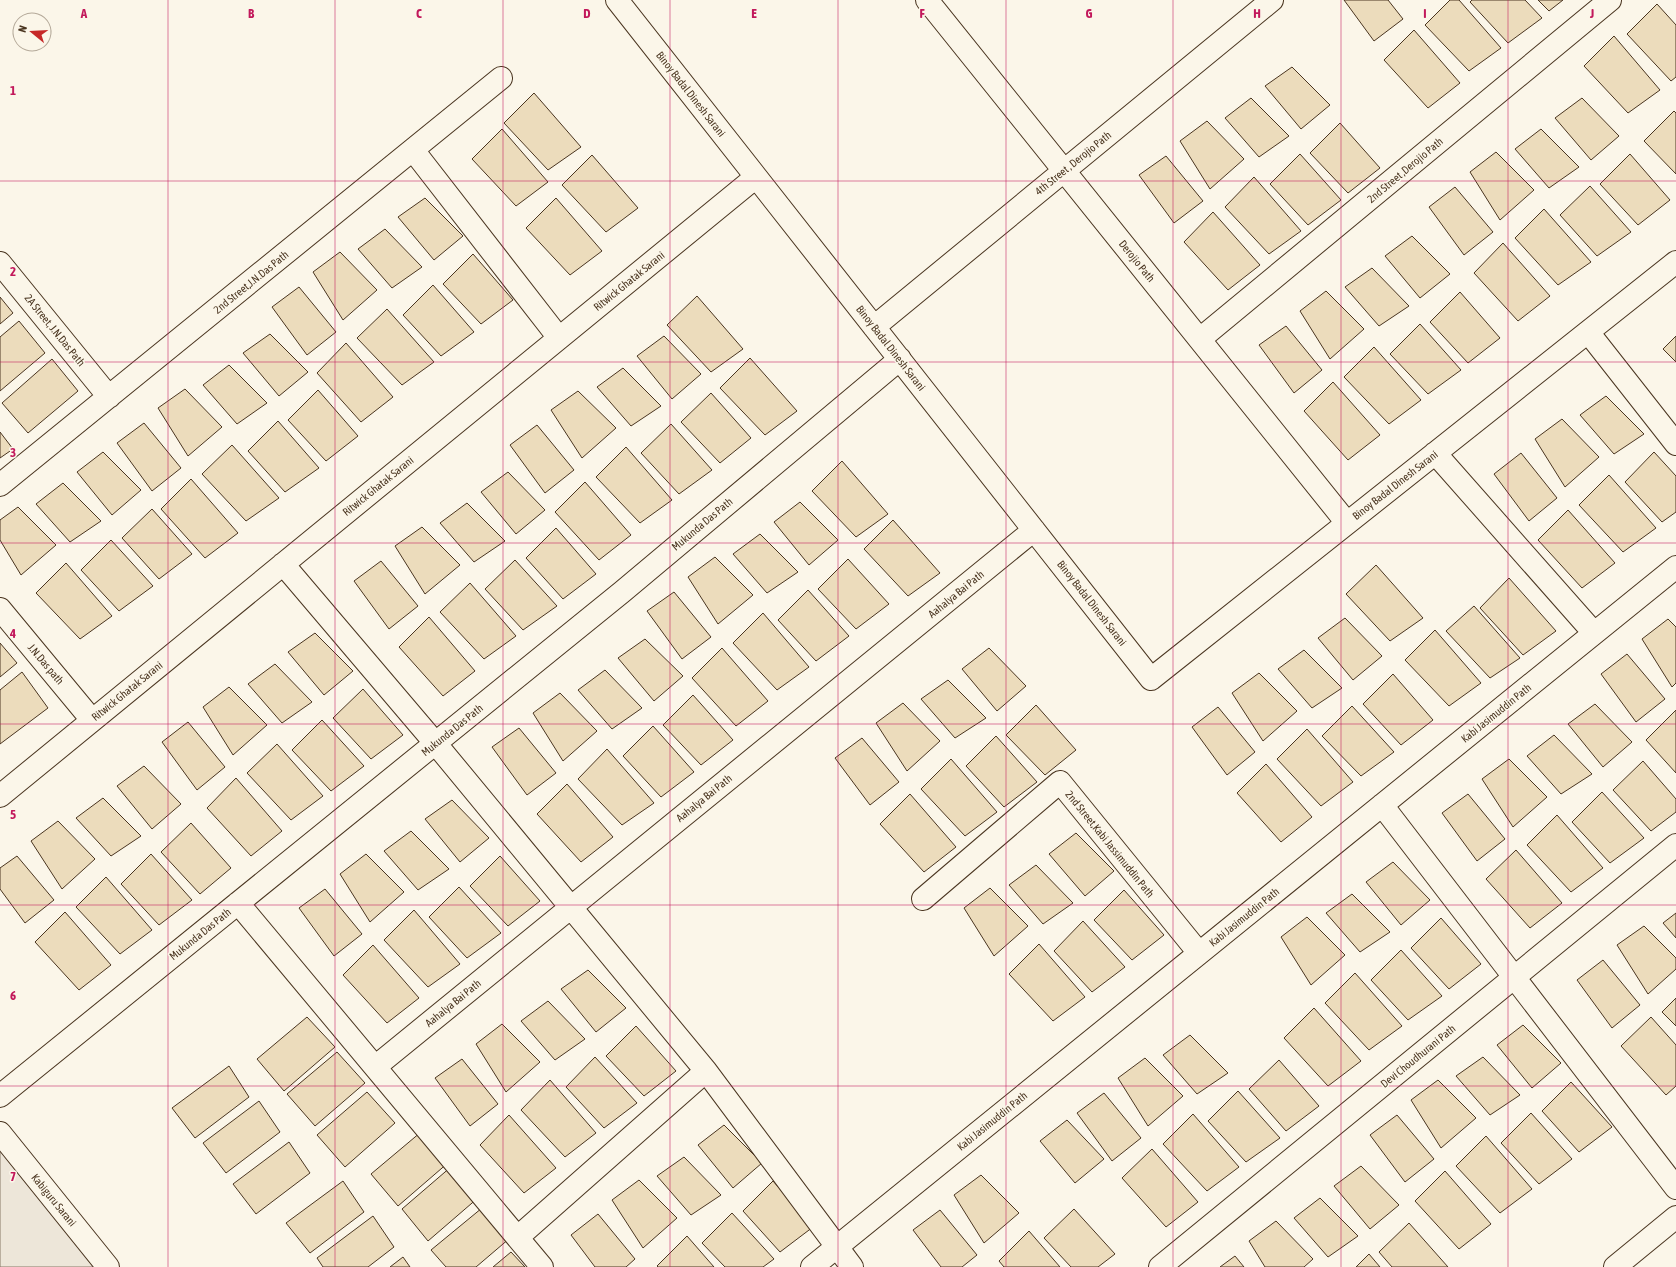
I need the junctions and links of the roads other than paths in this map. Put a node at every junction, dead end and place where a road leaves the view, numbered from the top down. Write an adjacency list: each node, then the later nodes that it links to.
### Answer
1 (618, 0): 8 (street, Binoy Badal Dinesh Sarani)
2 (927, 0): 7 (street, Derojio Path)
3 (1272, 0): 7 (street, 4th Street , Derojio Path)
4 (1610, 0): 14 (street, 2nd Street ,Derojio Path)
5 (501, 78): 6 (street, 2nd Street,J.N.Das Path)
6 (413, 150): 13 (street); 16 (street, 2nd Street,J.N.Das Path)
7 (1064, 171): 11 (street, 4th Street , Derojio Path); 14 (street, Derojio Path)
8 (756, 177): 11 (street, Binoy Badal Dinesh Sarani); 13 (street, Ritwick Ghatak Sarani)
9 (1676, 262): 12 (street, Binoy Badal Dinesh Sarani)
10 (0, 263): 16 (street, 2A Street, J.N.Das Path)
11 (874, 327): 15 (street, Binoy Badal Dinesh Sarani)
12 (1588, 332): 17 (street); 18 (street, Binoy Badal Dinesh Sarani)
13 (559, 338): 22 (street, Ritwick Ghatak Sarani)
14 (1200, 339): 20 (street, Derojio Path)
15 (900, 359): 21 (street, Binoy Badal Dinesh Sarani); 27 (street, Mukunda Das Path)
16 (109, 397): 19 (street, 2nd Street,J.N.Das Path)
17 (1676, 444)
18 (1435, 454): 20 (street, Binoy Badal Dinesh Sarani); 25 (street)
19 (0, 486)
20 (1347, 523): 21 (street, Binoy Badal Dinesh Sarani)
21 (1034, 530): 33 (street, Aahalya Bai Path)
22 (283, 564): 26 (street, Ritwick Ghatak Sarani); 27 (street)
23 (1676, 567): 25 (street, Kabi Jasimuddin Path)
24 (0, 609): 26 (street, J.N.Das path)
25 (1594, 633): 29 (street, Kabi Jasimuddin Path)
26 (92, 720): 28 (street, Ritwick Ghatak Sarani)
27 (436, 744): 32 (street, Mukunda Das Path); 33 (street)
28 (0, 796)
29 (1382, 805): 34 (street, Kabi Jasimuddin Path); 35 (street)
30 (1676, 845): 35 (street, Devi Choudhurani Path)
31 (923, 899): 34 (street, 2nd Street,Kabi Jassimuddin Path)
32 (238, 903): 36 (street); 38 (street, Mukunda Das Path)
33 (570, 908): 36 (street, Aahalya Bai Path); 37 (street)
34 (1199, 953): 43 (street, Kabi Jasimuddin Path)
35 (1514, 978): 40 (street); 48 (street, Devi Choudhurani Path)
36 (375, 1067): 42 (street)
37 (706, 1071): 42 (street); 43 (street)
38 (0, 1096)
39 (0, 1134): 44 (street, Kabiguru Sarani)
40 (1676, 1188)
41 (1676, 1217): 49 (street)
42 (518, 1237): 45 (street)
43 (836, 1248): 46 (street, Kabi Jasimuddin Path); 47 (street)
44 (108, 1267)
45 (542, 1267)
46 (812, 1267)
47 (852, 1267)
48 (1160, 1267)
49 (1615, 1267)

